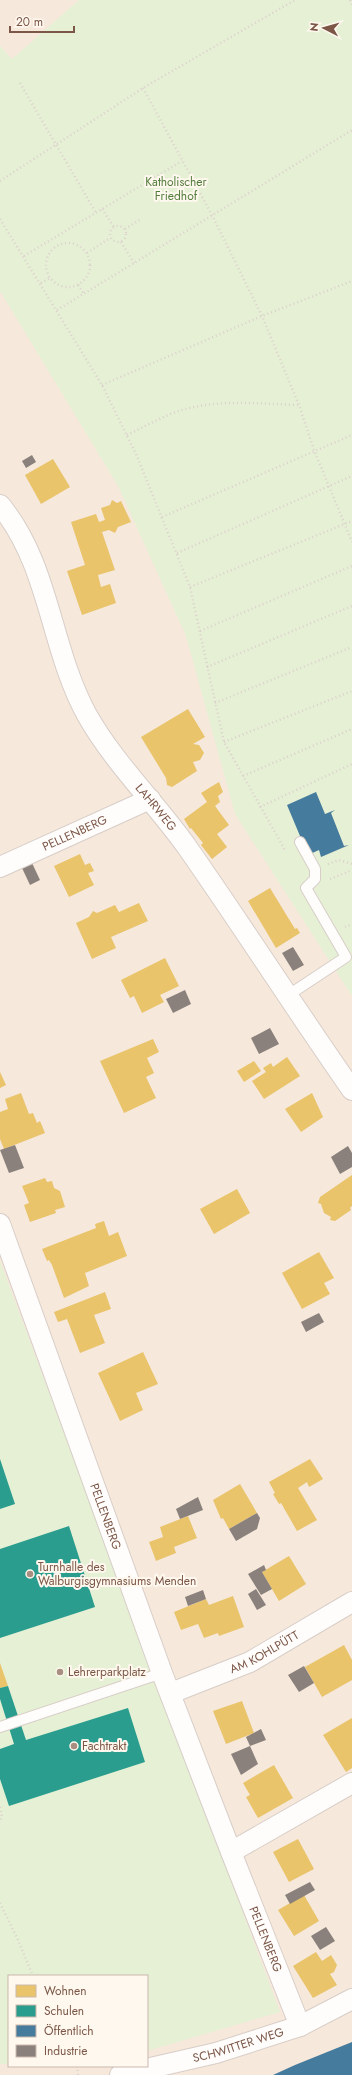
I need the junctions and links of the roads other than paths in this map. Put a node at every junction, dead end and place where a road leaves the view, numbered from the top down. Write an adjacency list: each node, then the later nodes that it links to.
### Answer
1 (0, 505): 2 (street, LAHRWEG)
2 (150, 799): 4 (street, PELLENBERG); 5 (street, LAHRWEG)
3 (300, 842): 5 (lane)
4 (0, 867)
5 (287, 996): 6 (street, LAHRWEG)
6 (352, 1090)
7 (0, 1224): 9 (street, PELLENBERG)
8 (352, 1602): 10 (street, AM KOHLPÜTT)
9 (162, 1673): 10 (street, PELLENBERG); 11 (lane)
10 (171, 1693): 13 (street, PELLENBERG)
11 (0, 1727)
12 (352, 1783): 13 (street)
13 (231, 1852): 15 (street, PELLENBERG)
14 (352, 1999): 15 (street, SCHWITTER WEG)
15 (300, 2026): 16 (street, SCHWITTER WEG)
16 (120, 2075)

